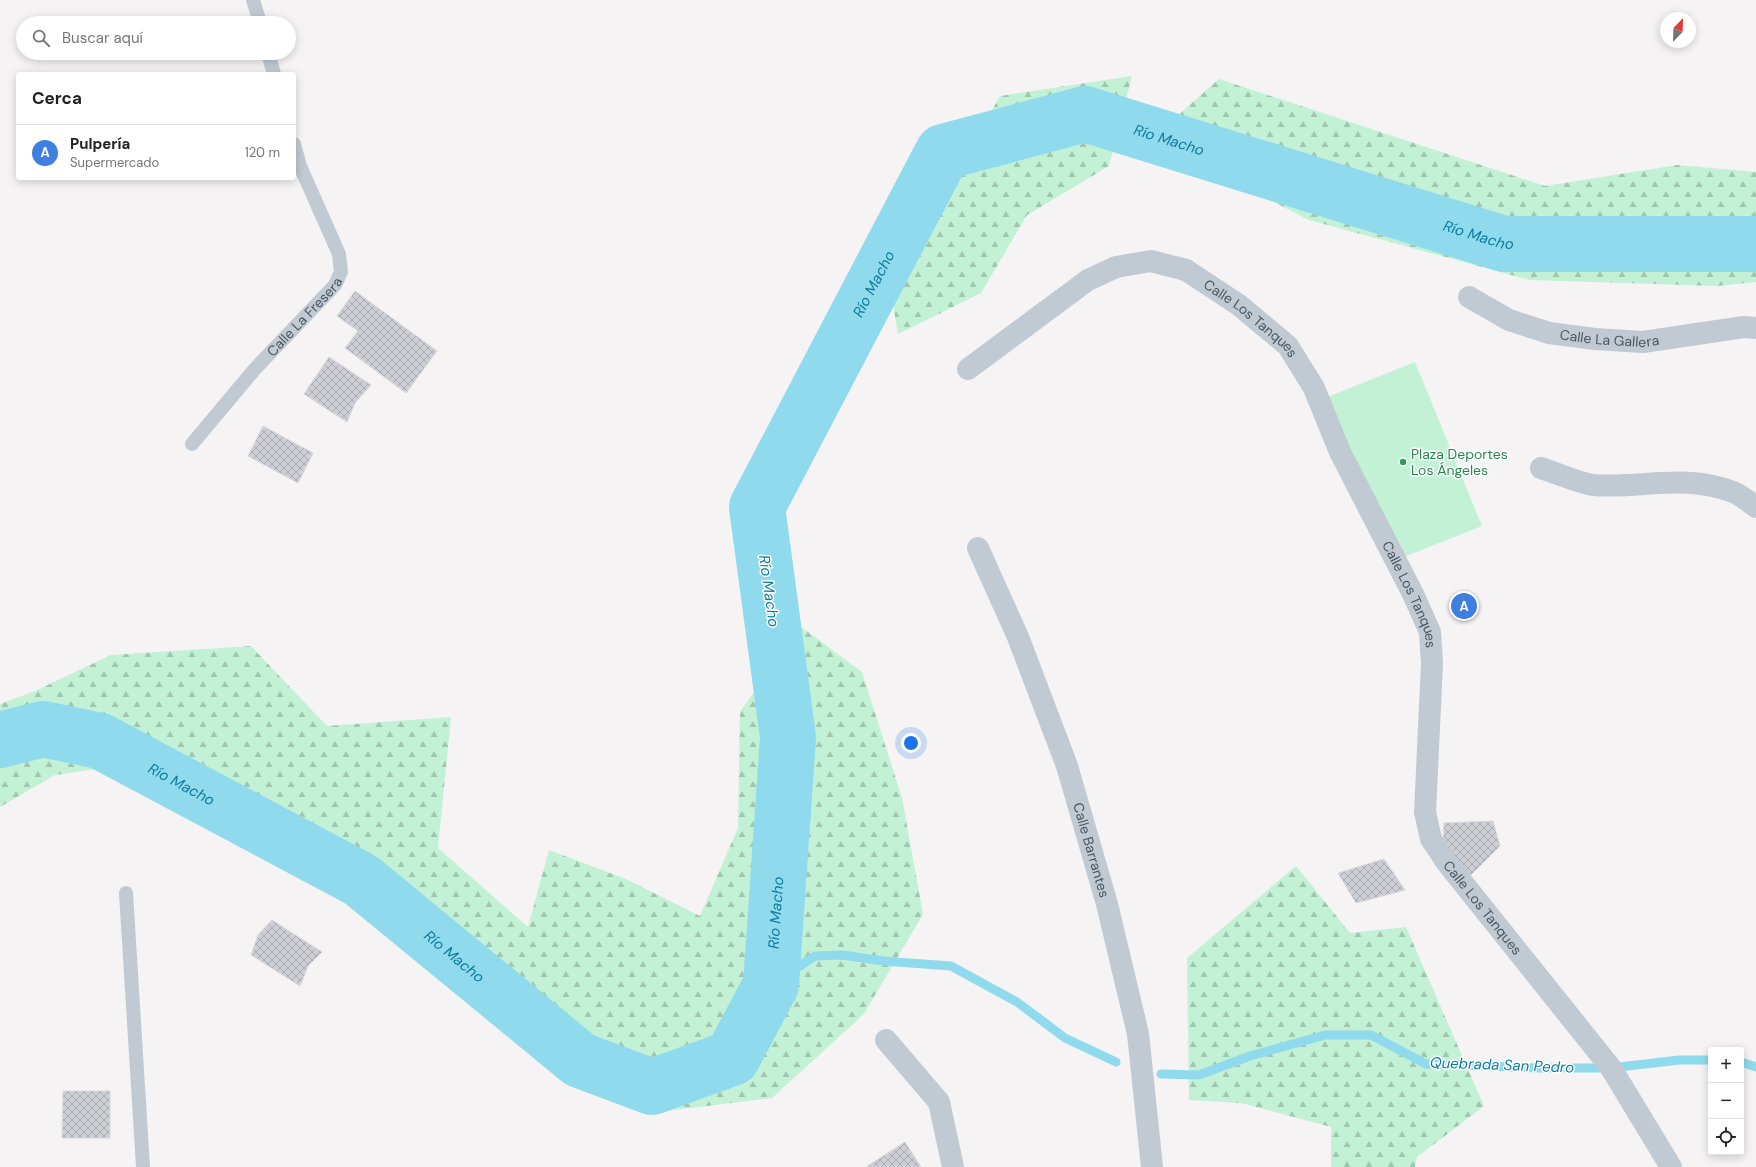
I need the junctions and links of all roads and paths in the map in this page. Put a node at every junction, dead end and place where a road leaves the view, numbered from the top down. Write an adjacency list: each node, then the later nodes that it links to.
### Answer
1 (253, 0): 2 (lane)
2 (258, 16)
3 (270, 60): 4 (lane)
4 (273, 72)
5 (296, 151): 9 (lane, Calle La Fresera)
6 (1470, 297): 7 (street, Calle La Gallera)
7 (1756, 328)
8 (968, 369): 18 (street, Calle Los Tanques)
9 (192, 444)
10 (1541, 468): 11 (street)
11 (1756, 507)
12 (978, 548): 17 (street, Calle Barrantes)
13 (126, 893): 15 (lane)
14 (886, 1040): 16 (street)
15 (143, 1167)
16 (953, 1167)
17 (1152, 1167)
18 (1671, 1167)

